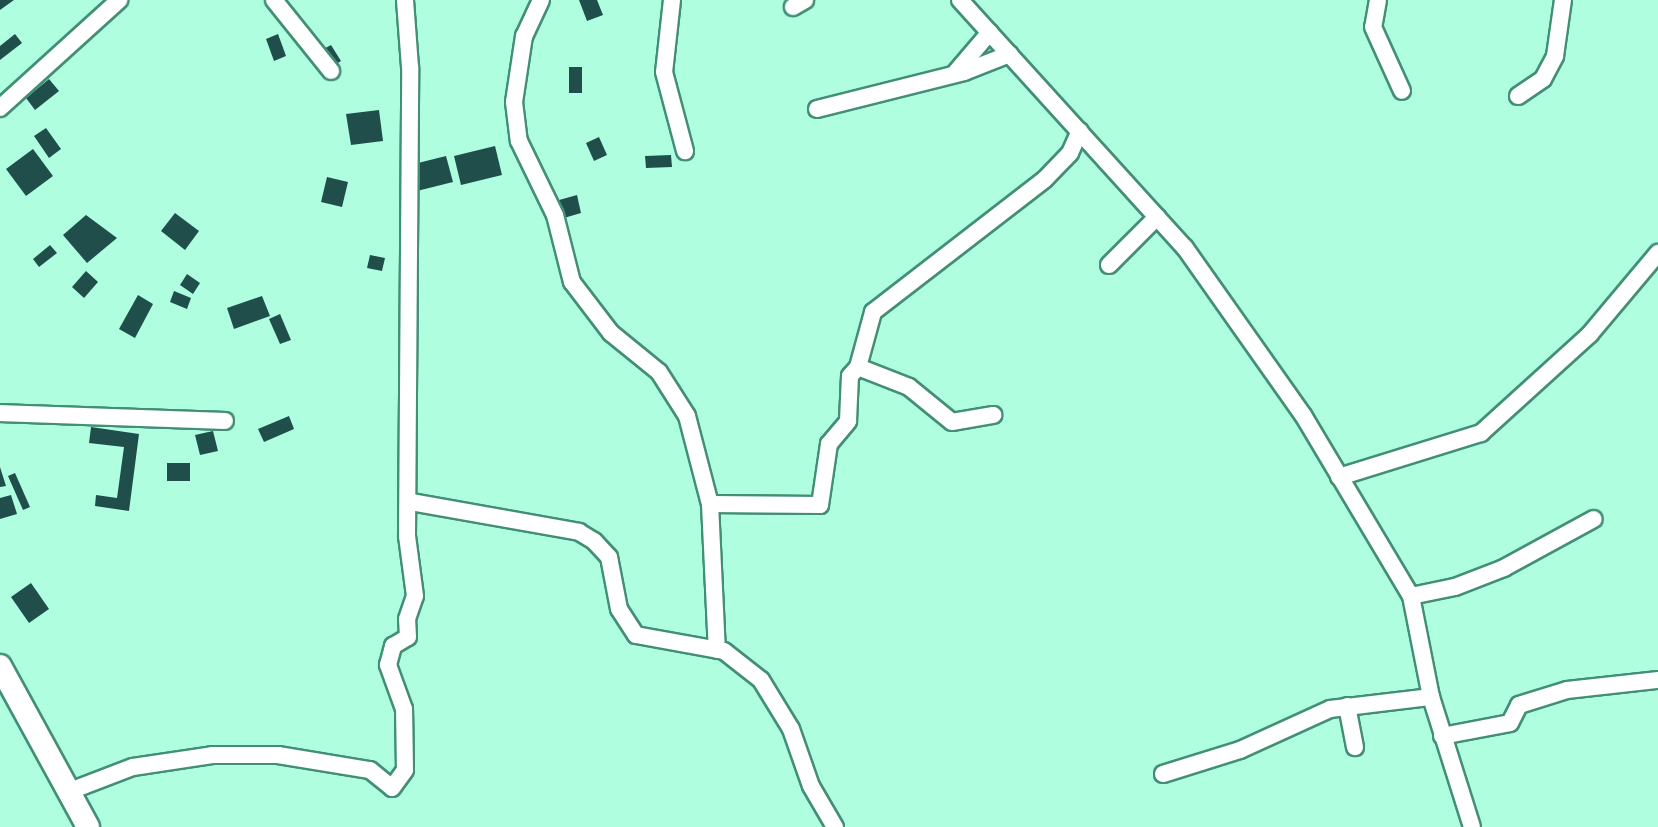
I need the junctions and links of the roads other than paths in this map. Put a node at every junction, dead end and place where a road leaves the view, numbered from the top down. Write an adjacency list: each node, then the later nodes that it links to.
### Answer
1 (119, 0): 15 (street)
2 (274, 0): 11 (street)
3 (405, 0): 27 (street)
4 (541, 0): 28 (street)
5 (672, 0): 18 (street)
6 (960, 0): 9 (street)
7 (1378, 0): 13 (street)
8 (1563, 0): 14 (street)
9 (990, 32): 10 (street); 12 (street)
10 (1010, 54): 12 (street); 17 (street)
11 (331, 71)
12 (955, 74): 16 (street)
13 (1402, 91)
14 (1518, 96)
15 (0, 108)
16 (817, 109)
17 (1080, 131): 19 (street); 22 (street)
18 (685, 151)
19 (1157, 217): 21 (street); 26 (street)
20 (1658, 253): 26 (street)
21 (1109, 265)
22 (858, 367): 24 (street); 28 (street)
23 (0, 413): 25 (street)
24 (993, 415)
25 (225, 421)
26 (1339, 477): 30 (street)
27 (411, 502): 31 (street); 39 (street)
28 (710, 504): 31 (street)
29 (1594, 519): 30 (street)
30 (1411, 596): 34 (street)
31 (717, 650): 41 (street)
32 (0, 666): 39 (main road)
33 (1658, 680): 36 (street)
34 (1431, 697): 35 (street); 36 (street)
35 (1347, 706): 37 (street); 38 (street)
36 (1442, 736): 42 (street)
37 (1355, 747)
38 (1163, 774)
39 (70, 791): 40 (main road)
40 (88, 827)
41 (835, 827)
42 (1472, 827)

